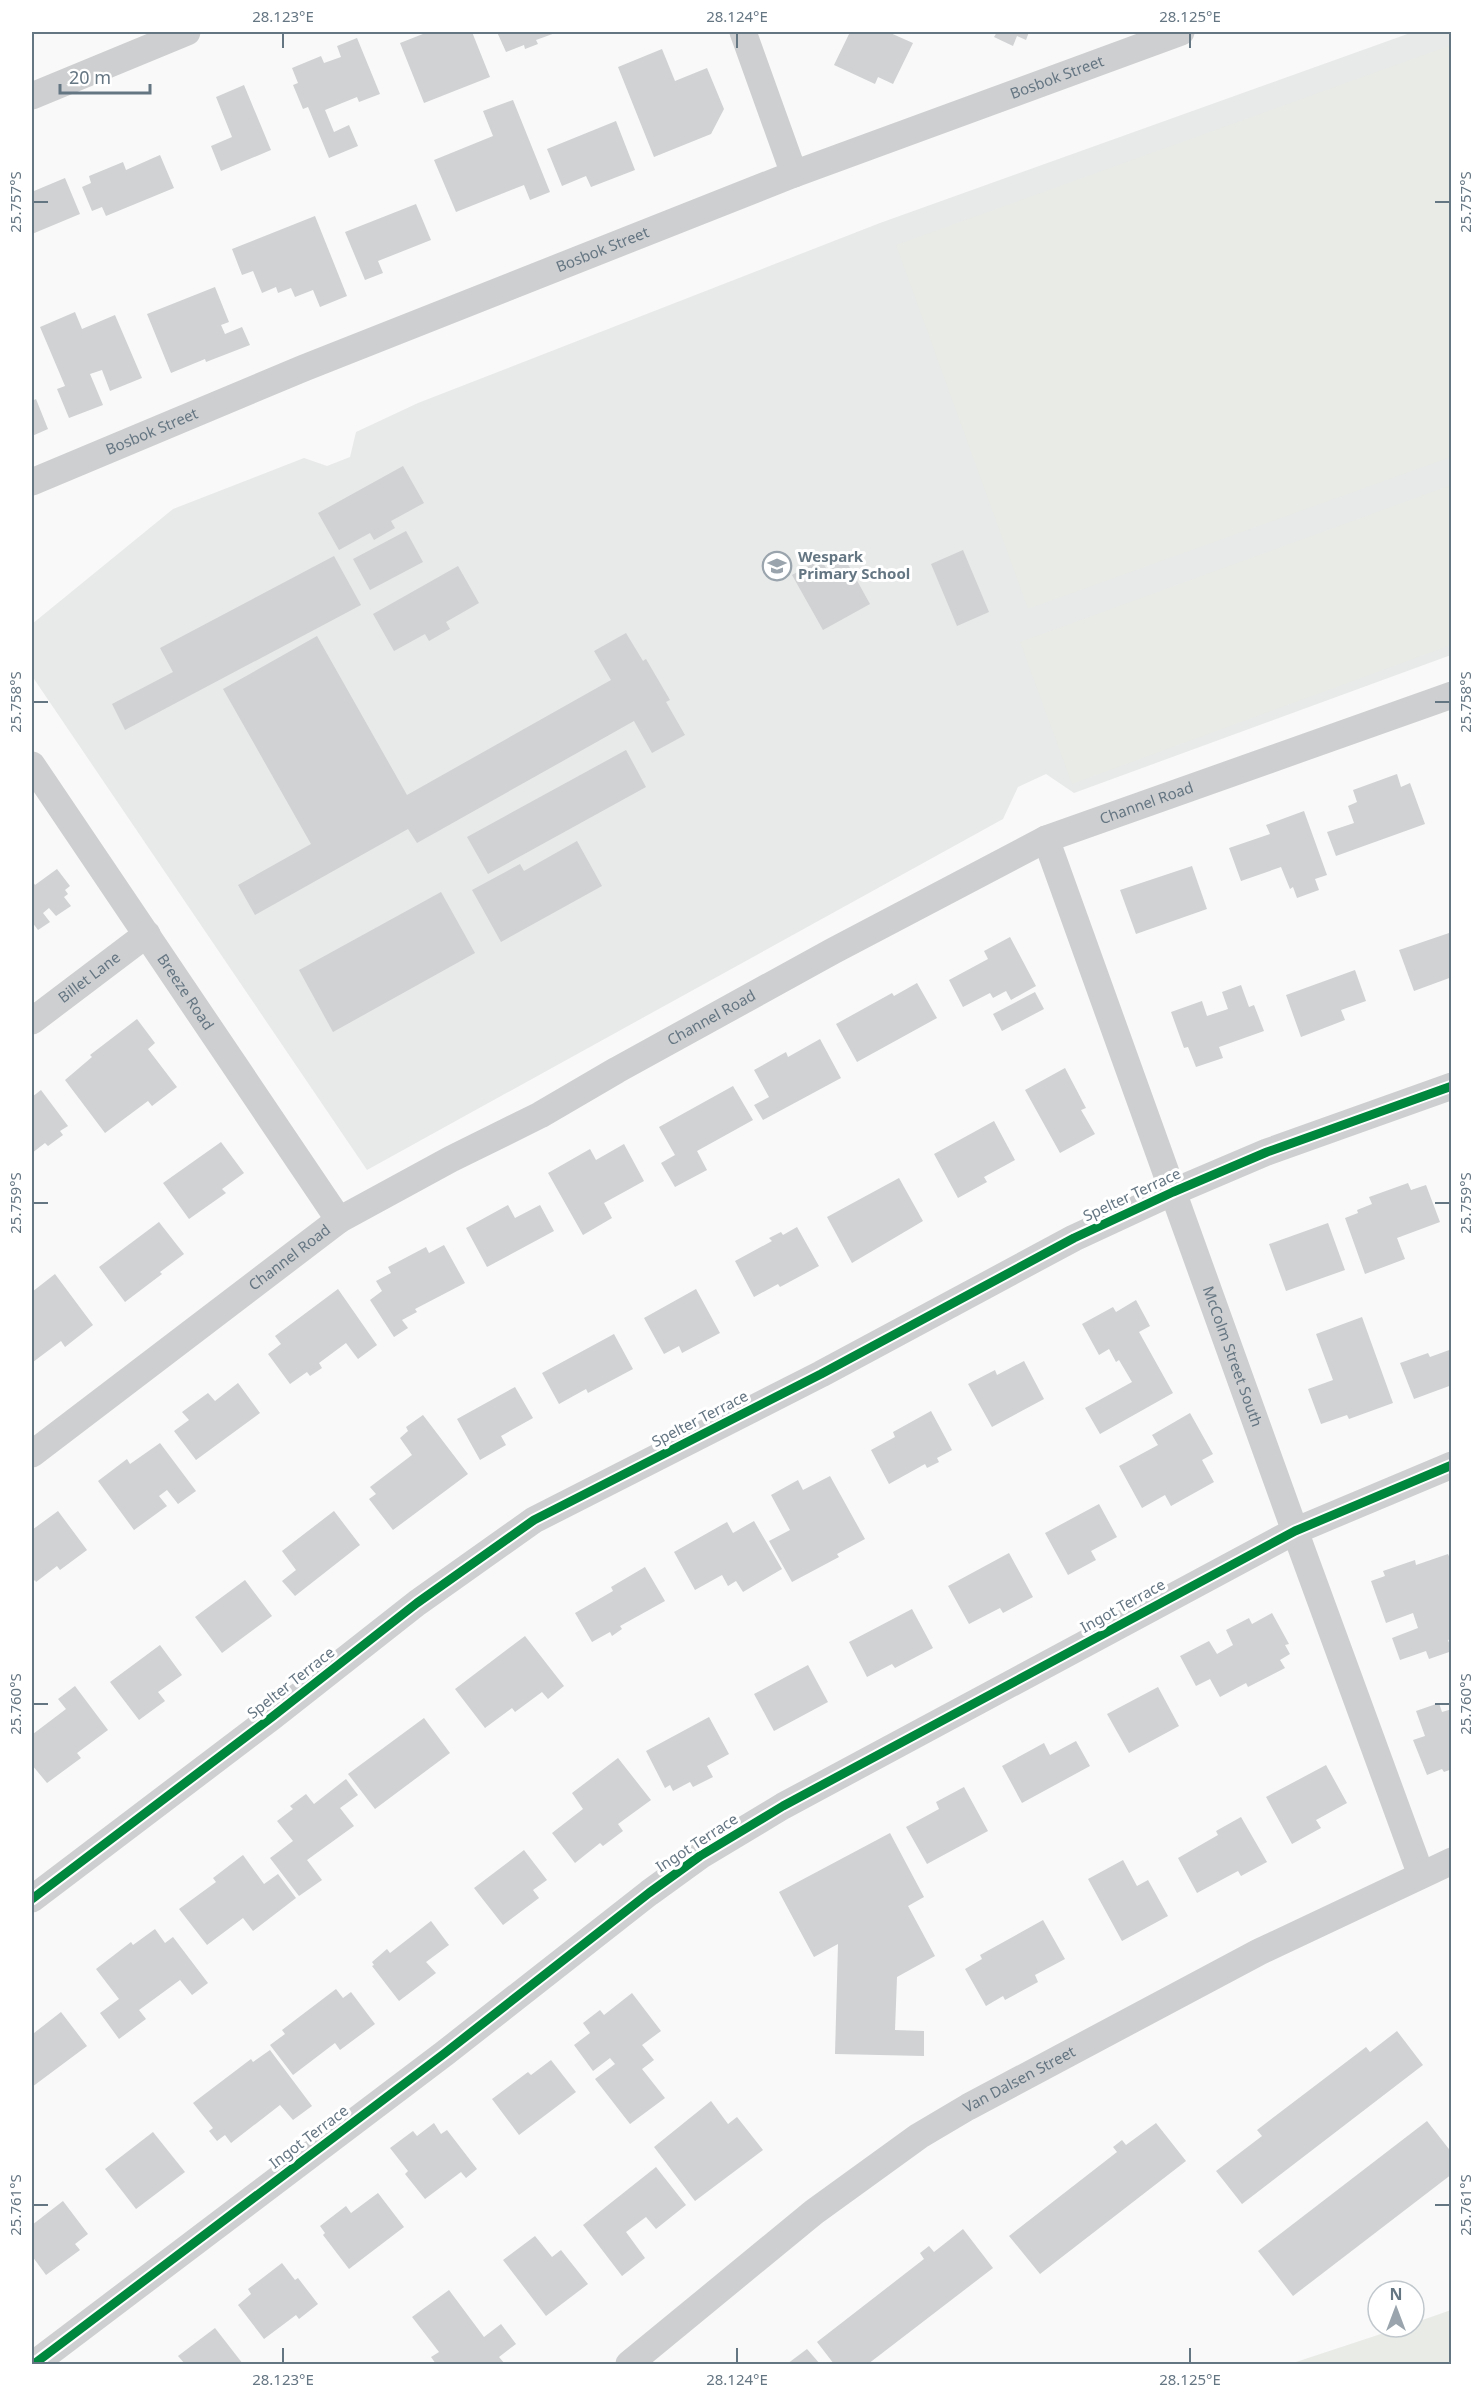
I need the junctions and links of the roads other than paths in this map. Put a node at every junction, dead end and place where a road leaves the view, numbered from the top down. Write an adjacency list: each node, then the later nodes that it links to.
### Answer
1 (187, 32): 5 (street)
2 (743, 32): 6 (street)
3 (1181, 32): 4 (street, Bosbok Street)
4 (1153, 37): 6 (street, Bosbok Street)
5 (32, 96)
6 (794, 174): 7 (street, Bosbok Street)
7 (32, 482)
8 (1452, 695): 10 (street, Channel Road)
9 (32, 765): 11 (street, Breeze Road)
10 (1046, 839): 14 (street, McColm Street South); 15 (street, Channel Road)
11 (147, 934): 12 (street, Billet Lane); 15 (street, Breeze Road)
12 (32, 1022)
13 (1452, 1086): 14 (street, Spelter Terrace)
14 (1173, 1192): 18 (street, McColm Street South); 21 (street, Spelter Terrace)
15 (339, 1220): 16 (street, Channel Road)
16 (32, 1454)
17 (1452, 1465): 18 (street, Ingot Terrace)
18 (1294, 1531): 20 (street, McColm Street South); 22 (street, Ingot Terrace)
19 (1452, 1861): 20 (street, Van Dalsen Street)
20 (1421, 1875): 23 (street, Van Dalsen Street)
21 (32, 1899)
22 (34, 2364)
23 (629, 2364)

